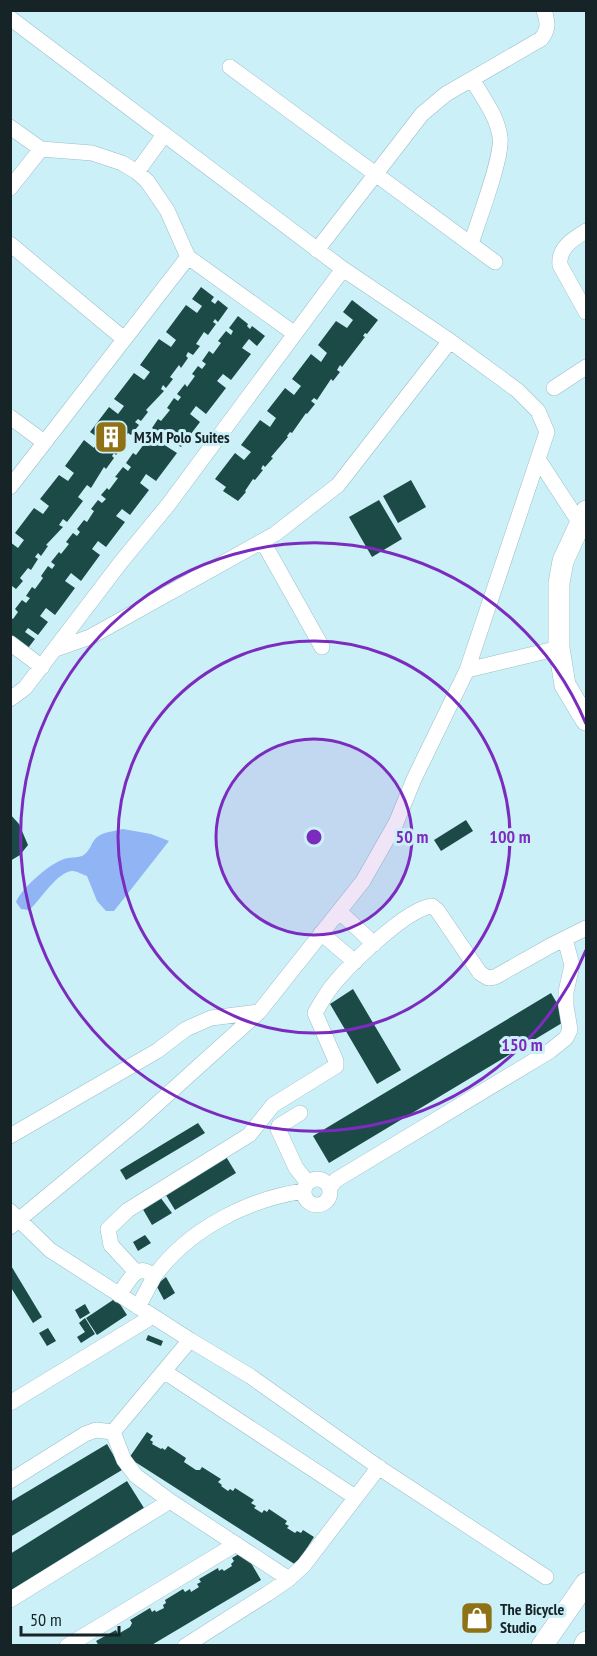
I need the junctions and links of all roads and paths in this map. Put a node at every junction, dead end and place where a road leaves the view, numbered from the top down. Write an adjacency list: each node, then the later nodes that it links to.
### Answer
1 (544, 10): 4 (street)
2 (10, 18): 6 (street)
3 (230, 67): 9 (street)
4 (472, 79): 9 (street); 13 (street)
5 (10, 127): 7 (street)
6 (164, 135): 8 (street); 14 (street)
7 (41, 148): 8 (street); 10 (street)
8 (137, 172): 15 (street)
9 (376, 174): 13 (street); 14 (street)
10 (10, 188)
11 (586, 231): 18 (street)
12 (10, 244): 20 (street)
13 (471, 244): 16 (street)
14 (317, 250): 17 (street)
15 (188, 257): 19 (street); 20 (street)
16 (495, 262)
17 (343, 269): 19 (street); 21 (street)
18 (586, 312)
19 (295, 334): 33 (street)
20 (124, 339): 25 (street)
21 (450, 341): 26 (street); 29 (street)
22 (586, 367): 23 (street)
23 (554, 388)
24 (10, 417): 25 (street)
25 (44, 442): 27 (street)
26 (538, 459): 28 (street); 35 (street)
27 (10, 487)
28 (584, 522): 32 (street)
29 (263, 542): 31 (street); 33 (street)
30 (10, 643): 34 (street)
31 (322, 647)
32 (559, 648): 35 (street); 37 (street)
33 (56, 650): 34 (street)
34 (42, 667): 36 (street)
35 (467, 670): 38 (street)
36 (10, 699)
37 (586, 720)
38 (339, 911): 40 (street); 42 (street)
39 (586, 928): 41 (street)
40 (321, 933): 43 (street); 44 (street)
41 (565, 939): 42 (street); 48 (street)
42 (374, 944): 43 (street)
43 (355, 963): 50 (street)
44 (259, 1012): 46 (street); 49 (street)
45 (300, 1113): 47 (street)
46 (10, 1136)
47 (306, 1187): 48 (street); 48 (street); 51 (street)
48 (330, 1187)
49 (13, 1219): 52 (street)
50 (136, 1272): 51 (street); 52 (street)
51 (154, 1277): 53 (street)
52 (119, 1294): 53 (street)
53 (138, 1307): 54 (street)
54 (153, 1316): 55 (street); 57 (street)
55 (190, 1340): 56 (street); 59 (street)
56 (165, 1372): 58 (street); 61 (street)
57 (10, 1403)
58 (113, 1432): 60 (street); 62 (street)
59 (379, 1467): 61 (street); 64 (street)
60 (10, 1481)
61 (355, 1497): 65 (street)
62 (170, 1501): 63 (street); 67 (street)
63 (236, 1544): 65 (street); 69 (street)
64 (546, 1577)
65 (289, 1579): 70 (street)
66 (586, 1583): 71 (street)
67 (10, 1600)
68 (586, 1642): 72 (street)
69 (67, 1646)
70 (185, 1646)
71 (542, 1646)
72 (584, 1646)

